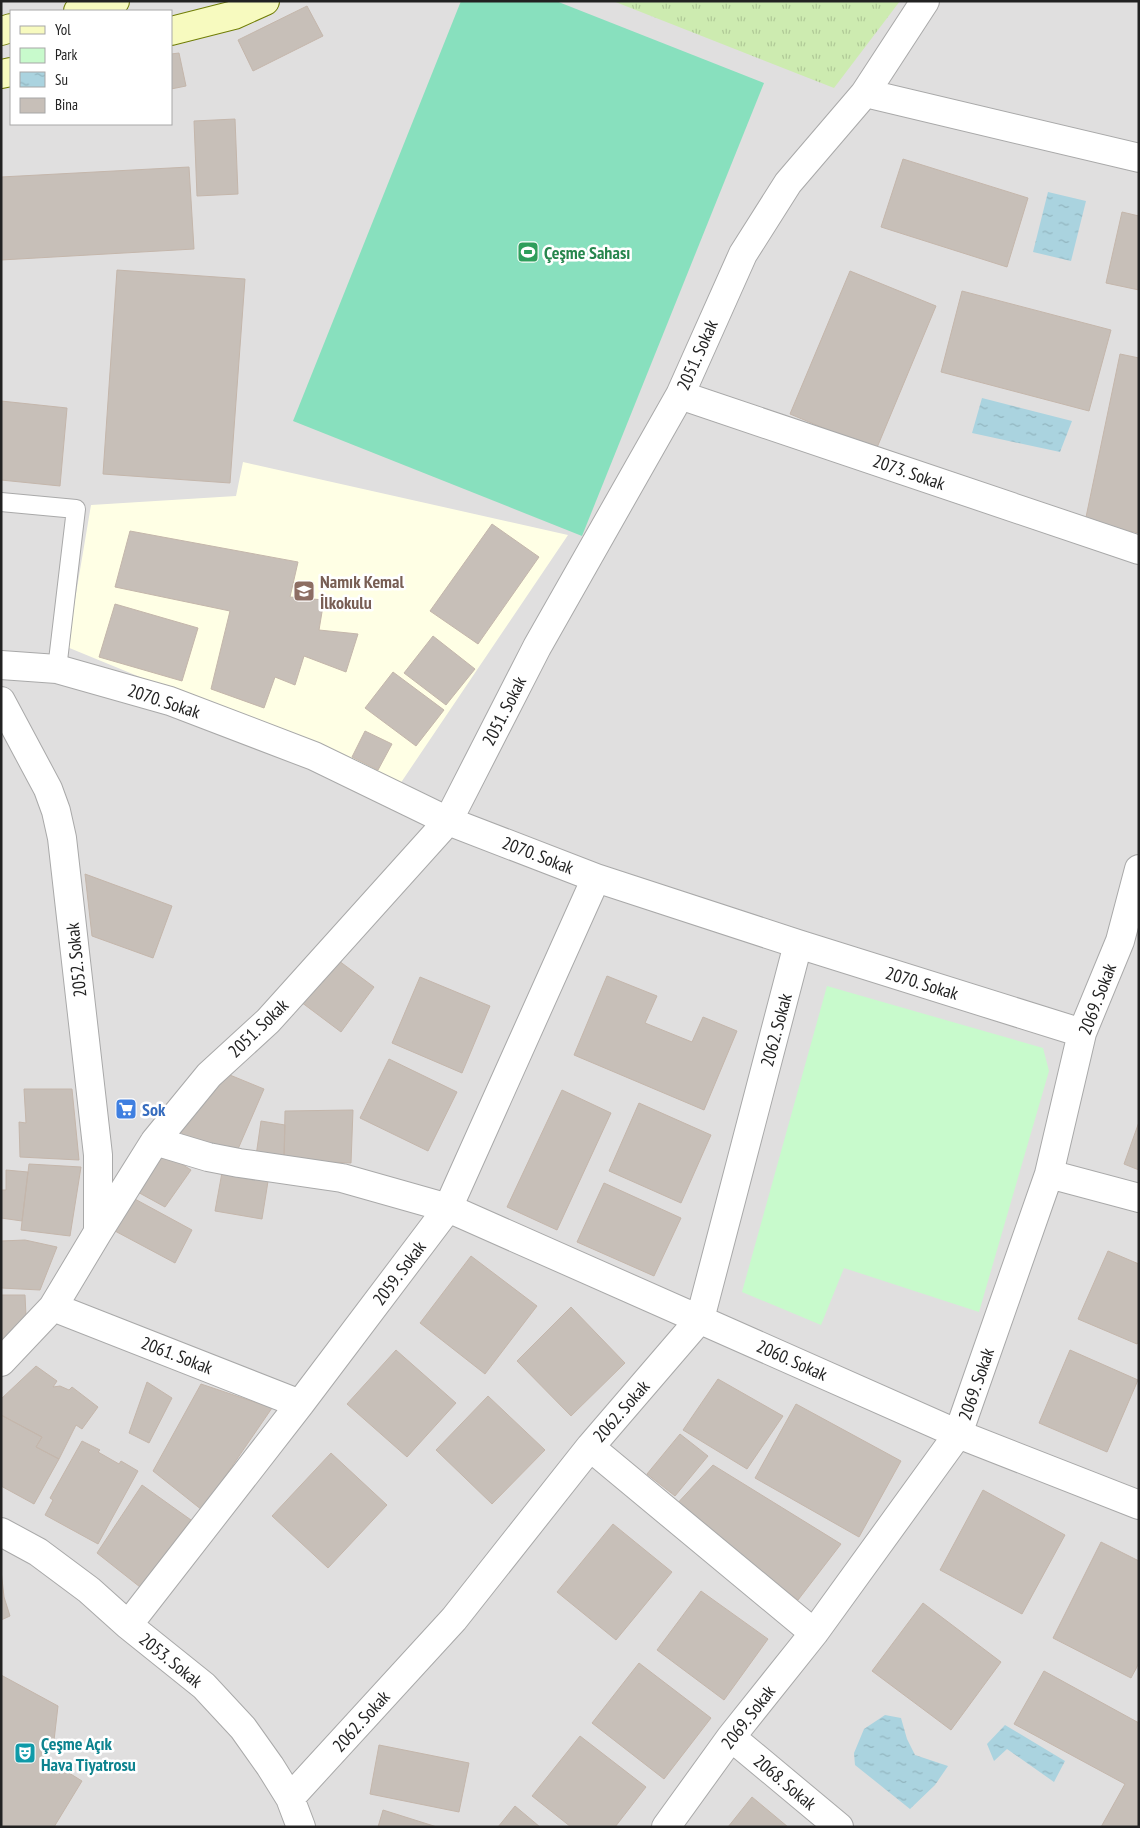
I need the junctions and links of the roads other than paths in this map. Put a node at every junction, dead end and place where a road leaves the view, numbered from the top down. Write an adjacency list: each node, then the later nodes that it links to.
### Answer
1 (115, 1): 4 (main road)
2 (265, 1): 5 (main road)
3 (925, 1): 6 (street, 2051. Sokak)
4 (82, 10)
5 (172, 31)
6 (866, 93): 7 (street); 8 (street, 2051. Sokak)
7 (1139, 158)
8 (680, 395): 10 (street, 2073. Sokak); 14 (street, 2051. Sokak)
9 (1, 502): 12 (lane)
10 (1139, 550)
11 (1, 665): 12 (street, 2070. Sokak)
12 (57, 669): 14 (street, 2070. Sokak)
13 (1, 701): 24 (street, 2052. Sokak)
14 (448, 821): 16 (street, 2070. Sokak); 20 (street, 2051. Sokak)
15 (1139, 869): 17 (street, 2069. Sokak)
16 (596, 878): 18 (street, 2070. Sokak); 23 (street, 2059. Sokak)
17 (1129, 943): 19 (street, 2069. Sokak)
18 (798, 944): 19 (street, 2070. Sokak); 26 (street, 2062. Sokak)
19 (1082, 1033): 21 (street, 2069. Sokak)
20 (155, 1141): 23 (street, 2060. Sokak); 24 (street, 2051. Sokak)
21 (1049, 1174): 22 (street); 29 (street, 2069. Sokak)
22 (1139, 1198)
23 (448, 1208): 26 (street, 2060. Sokak); 28 (street, 2059. Sokak)
24 (98, 1232): 25 (street, 2051. Sokak)
25 (53, 1307): 27 (street, 2051. Sokak); 28 (street, 2061. Sokak)
26 (700, 1319): 29 (street, 2060. Sokak); 30 (street, 2062. Sokak)
27 (1, 1362)
28 (300, 1404): 33 (street, 2059. Sokak)
29 (958, 1434): 31 (street, 2060. Sokak); 34 (street, 2069. Sokak)
30 (590, 1447): 34 (street); 36 (street, 2062. Sokak)
31 (1139, 1505)
32 (1, 1532): 33 (street, 2053. Sokak)
33 (128, 1625): 36 (street, 2053. Sokak)
34 (814, 1633): 35 (street, 2069. Sokak)
35 (731, 1737): 38 (street, 2069. Sokak); 39 (street, 2068. Sokak)
36 (290, 1798): 37 (street, 2053. Sokak)
37 (301, 1827)
38 (666, 1827)
39 (839, 1827)

